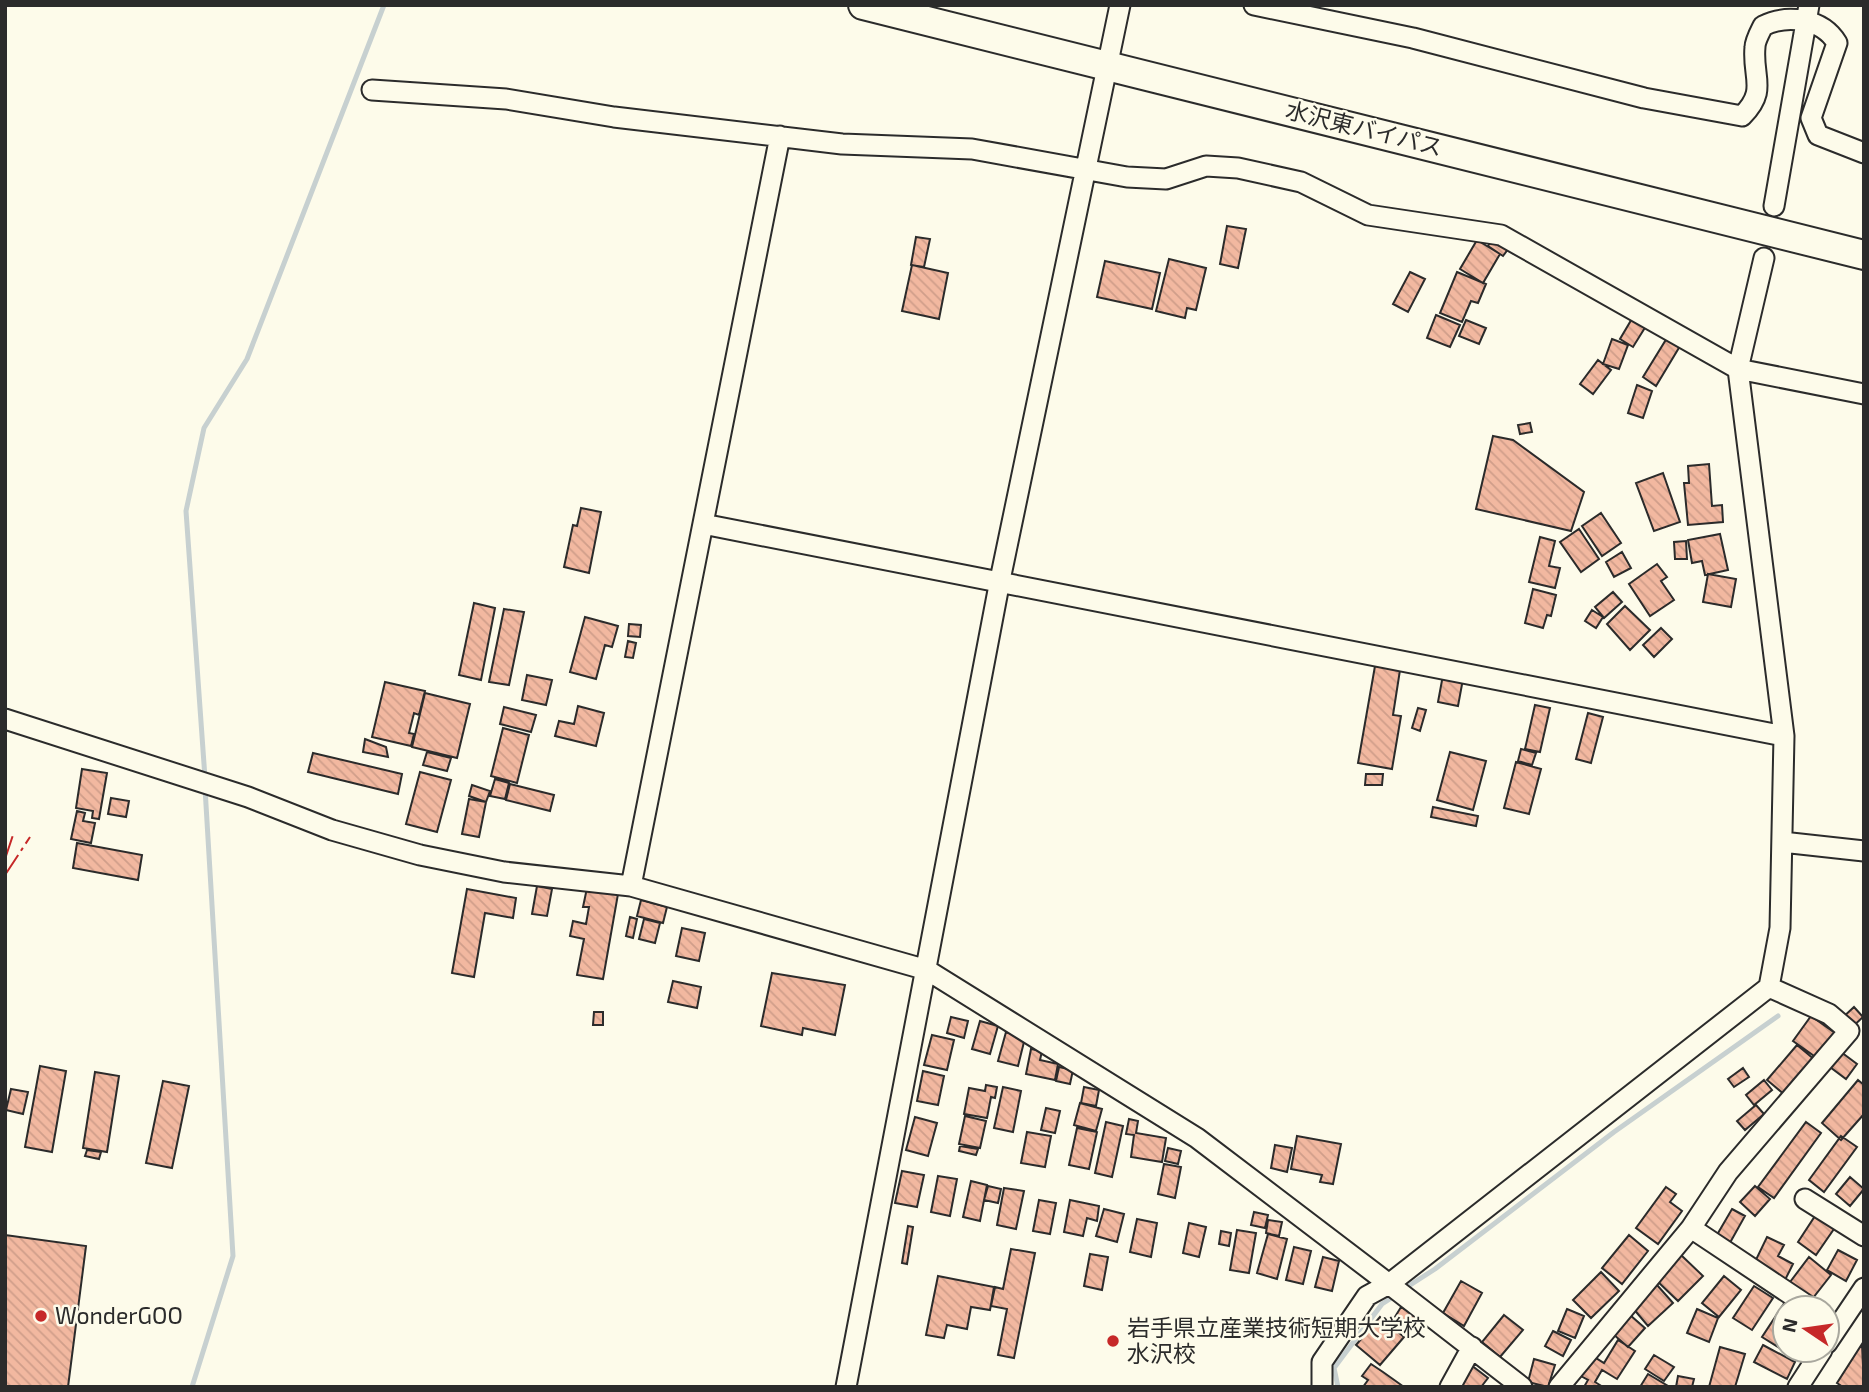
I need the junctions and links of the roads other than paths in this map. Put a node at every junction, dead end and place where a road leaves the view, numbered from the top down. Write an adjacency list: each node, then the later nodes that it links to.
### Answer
1 (863, 5): 5 (highway, 水沢東バイパス)
2 (1119, 5): 5 (street)
3 (1254, 5): 4 (street)
4 (1808, 13): 8 (street); 10 (street)
5 (1107, 65): 9 (street); 11 (highway, 水沢東バイパス)
6 (372, 90): 7 (street)
7 (780, 136): 9 (street); 15 (street)
8 (1864, 153)
9 (1087, 169): 13 (street); 16 (street)
10 (1774, 206)
11 (1864, 255)
12 (1764, 258): 13 (street)
13 (1738, 369): 14 (street); 18 (street)
14 (1864, 394)
15 (703, 524): 16 (street); 21 (street)
16 (1000, 580): 18 (street); 22 (street)
17 (5, 719): 21 (street)
18 (1784, 736): 19 (street)
19 (1782, 842): 20 (street); 23 (street)
20 (1864, 851)
21 (631, 886): 22 (street)
22 (928, 970): 27 (street); 33 (street)
23 (1769, 987): 25 (street); 27 (street)
24 (1805, 1199): 26 (street)
25 (1691, 1228): 29 (street); 37 (street)
26 (1864, 1237)
27 (1389, 1284): 31 (street); 34 (street)
28 (1864, 1288): 30 (street)
29 (1790, 1294)
30 (1841, 1317)
31 (1472, 1348): 35 (street); 36 (street)
32 (1813, 1364): 38 (street)
33 (846, 1387)
34 (1322, 1387)
35 (1450, 1387)
36 (1522, 1387)
37 (1559, 1387)
38 (1798, 1387)

